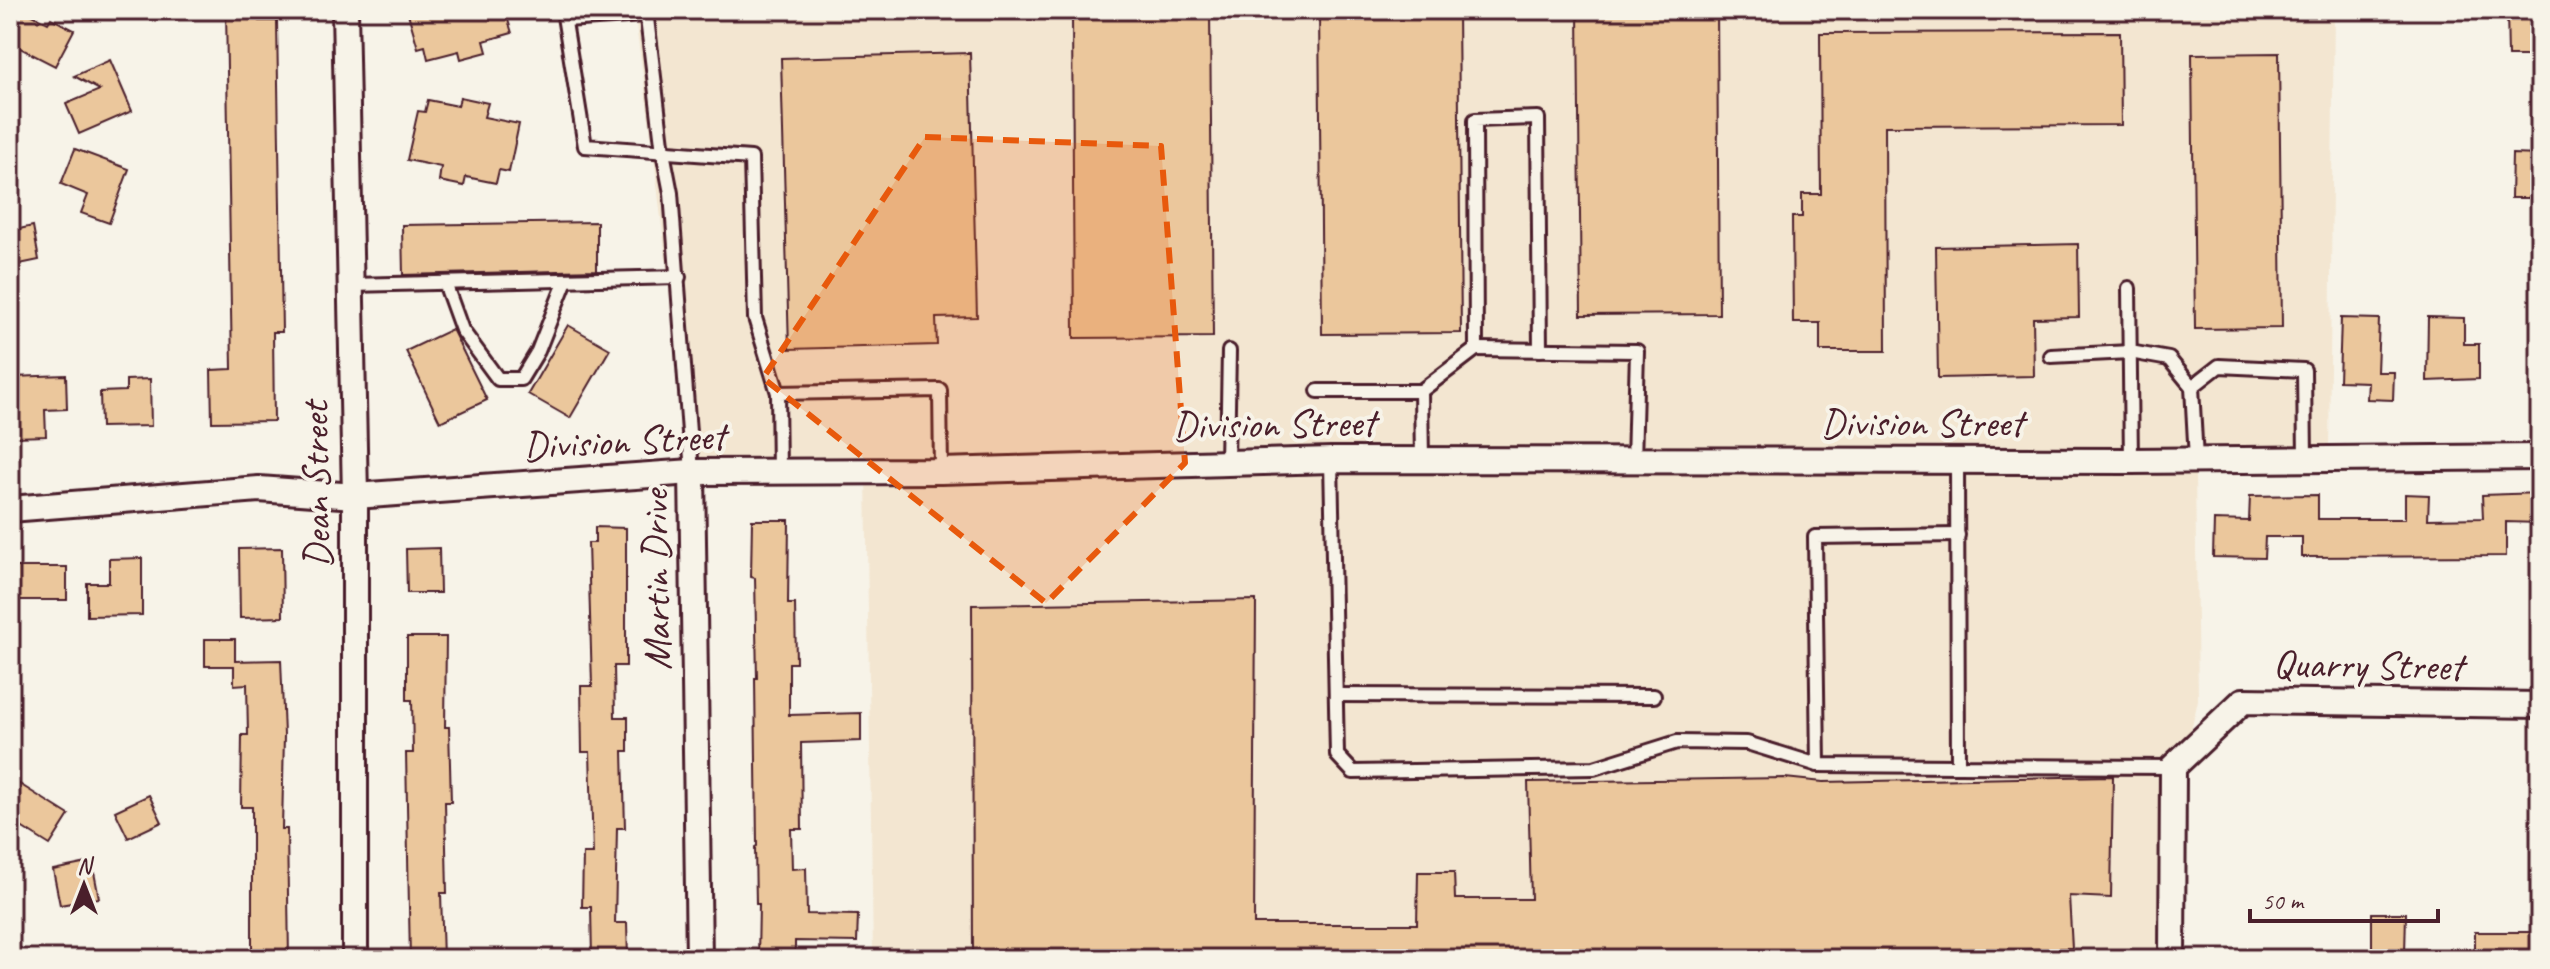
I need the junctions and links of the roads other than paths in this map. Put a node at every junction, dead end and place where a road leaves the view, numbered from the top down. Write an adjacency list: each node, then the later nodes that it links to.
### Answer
1 (345, 10): 8 (street, Dean Street)
2 (646, 13): 3 (lane); 4 (lane, Martin Drive)
3 (564, 15): 4 (lane)
4 (663, 152): 5 (lane, Martin Drive); 18 (lane)
5 (679, 277): 6 (lane); 29 (lane, Martin Drive)
6 (566, 280): 7 (lane); 7 (lane)
7 (445, 283): 8 (lane)
8 (351, 285): 31 (street, Dean Street)
9 (2129, 288): 13 (lane)
10 (1476, 349): 11 (lane); 11 (lane); 17 (lane)
11 (1540, 350): 27 (lane)
12 (1229, 351): 26 (lane)
13 (2130, 352): 14 (lane); 15 (lane); 25 (lane)
14 (2051, 356)
15 (2192, 387): 20 (lane); 23 (lane)
16 (1318, 391): 17 (lane)
17 (1421, 391): 24 (lane)
18 (778, 393): 28 (lane); 30 (lane)
19 (2540, 457): 20 (street, Division Street)
20 (2305, 459): 23 (street, Division Street)
21 (1331, 460): 24 (street, Division Street); 26 (street, Division Street); 34 (lane)
22 (1957, 460): 25 (street, Division Street); 27 (street, Division Street); 33 (lane)
23 (2196, 460): 25 (street, Division Street)
24 (1422, 461): 27 (street, Division Street)
25 (2131, 461)
26 (1227, 462): 28 (street, Division Street)
27 (1634, 462)
28 (941, 471): 30 (street, Division Street)
29 (692, 472): 30 (street, Division Street); 31 (street, Division Street); 41 (street, Martin Drive)
30 (779, 472)
31 (355, 496): 32 (street, Division Street); 40 (street, Dean Street)
32 (10, 509)
33 (1958, 535): 37 (lane); 38 (lane)
34 (1336, 695): 35 (lane); 37 (lane)
35 (1654, 696)
36 (2540, 705): 39 (street, Quarry Street)
37 (1818, 765): 38 (lane)
38 (1958, 766): 39 (lane)
39 (2173, 767): 42 (street)
40 (355, 959)
41 (699, 959)
42 (2172, 959)

